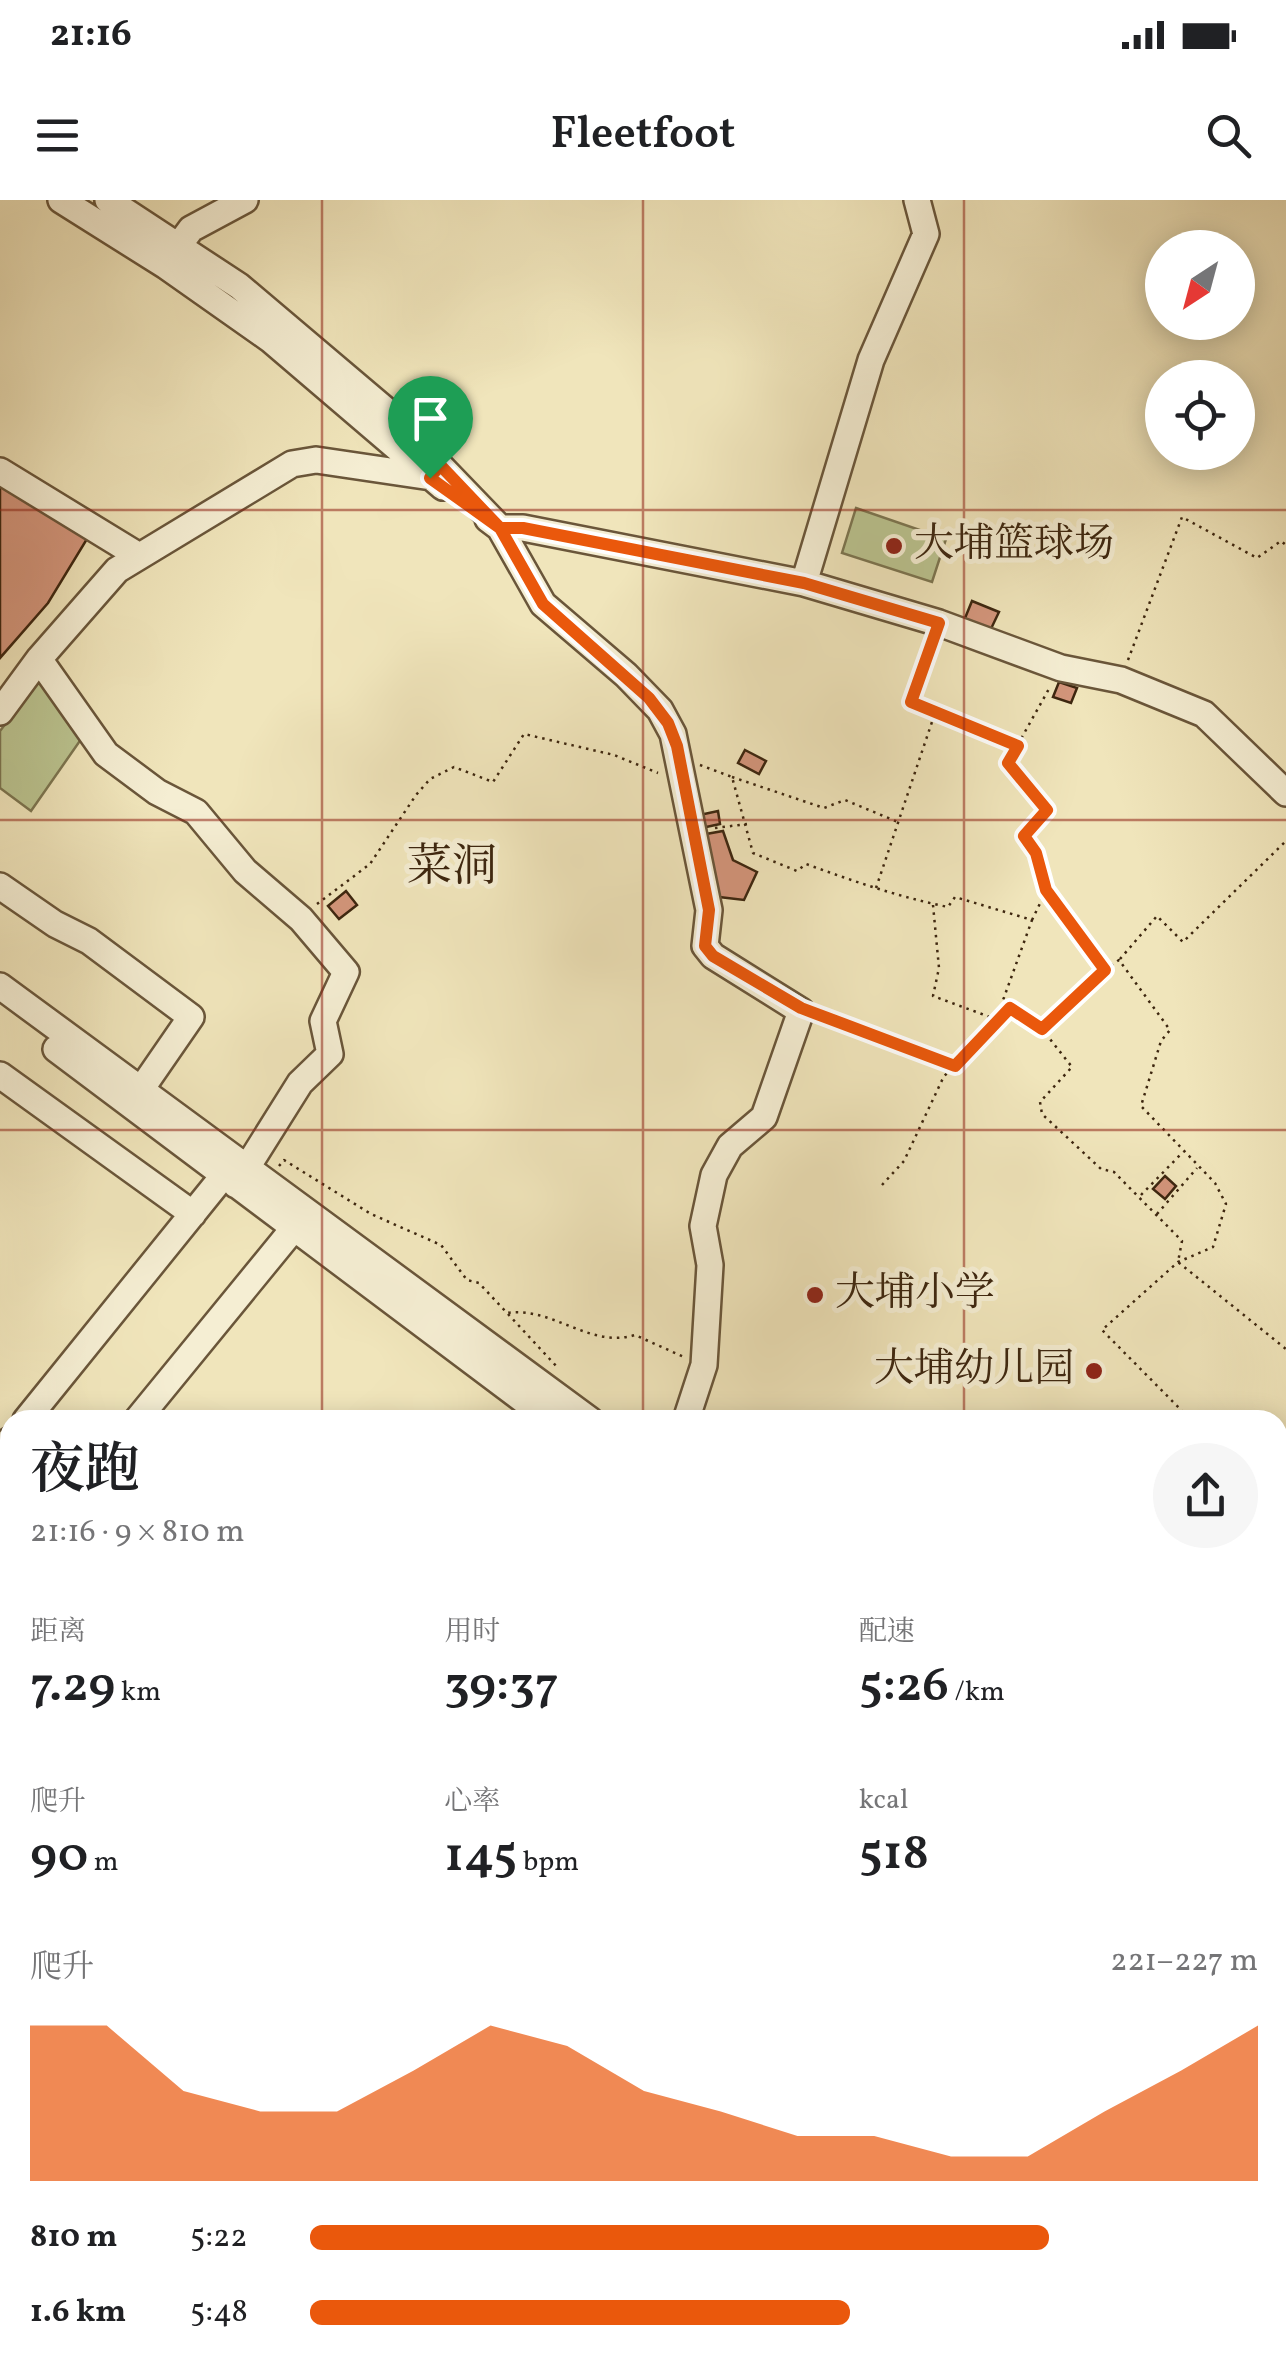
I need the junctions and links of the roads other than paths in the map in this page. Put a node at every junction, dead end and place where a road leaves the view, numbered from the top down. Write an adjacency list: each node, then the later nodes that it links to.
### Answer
1 (60, 200): 5 (street)
2 (108, 200): 5 (street)
3 (245, 200): 5 (street)
4 (918, 200): 10 (street)
5 (172, 254): 7 (street)
6 (0, 471): 9 (street)
7 (435, 471): 8 (street); 9 (street)
8 (500, 528): 10 (street); 26 (street)
9 (139, 556): 11 (street)
10 (804, 583): 13 (street)
11 (39, 659): 12 (street); 19 (street)
12 (0, 712)
13 (1286, 793)
14 (0, 886): 18 (street)
15 (0, 986): 18 (street)
16 (0, 1008): 18 (street)
17 (0, 1076): 20 (street)
18 (135, 1098): 19 (street)
19 (243, 1178): 20 (street); 21 (street); 25 (street)
20 (193, 1214): 22 (street)
21 (294, 1228): 23 (street); 24 (street)
22 (34, 1410)
23 (146, 1410)
24 (537, 1410)
25 (576, 1410)
26 (689, 1410)

